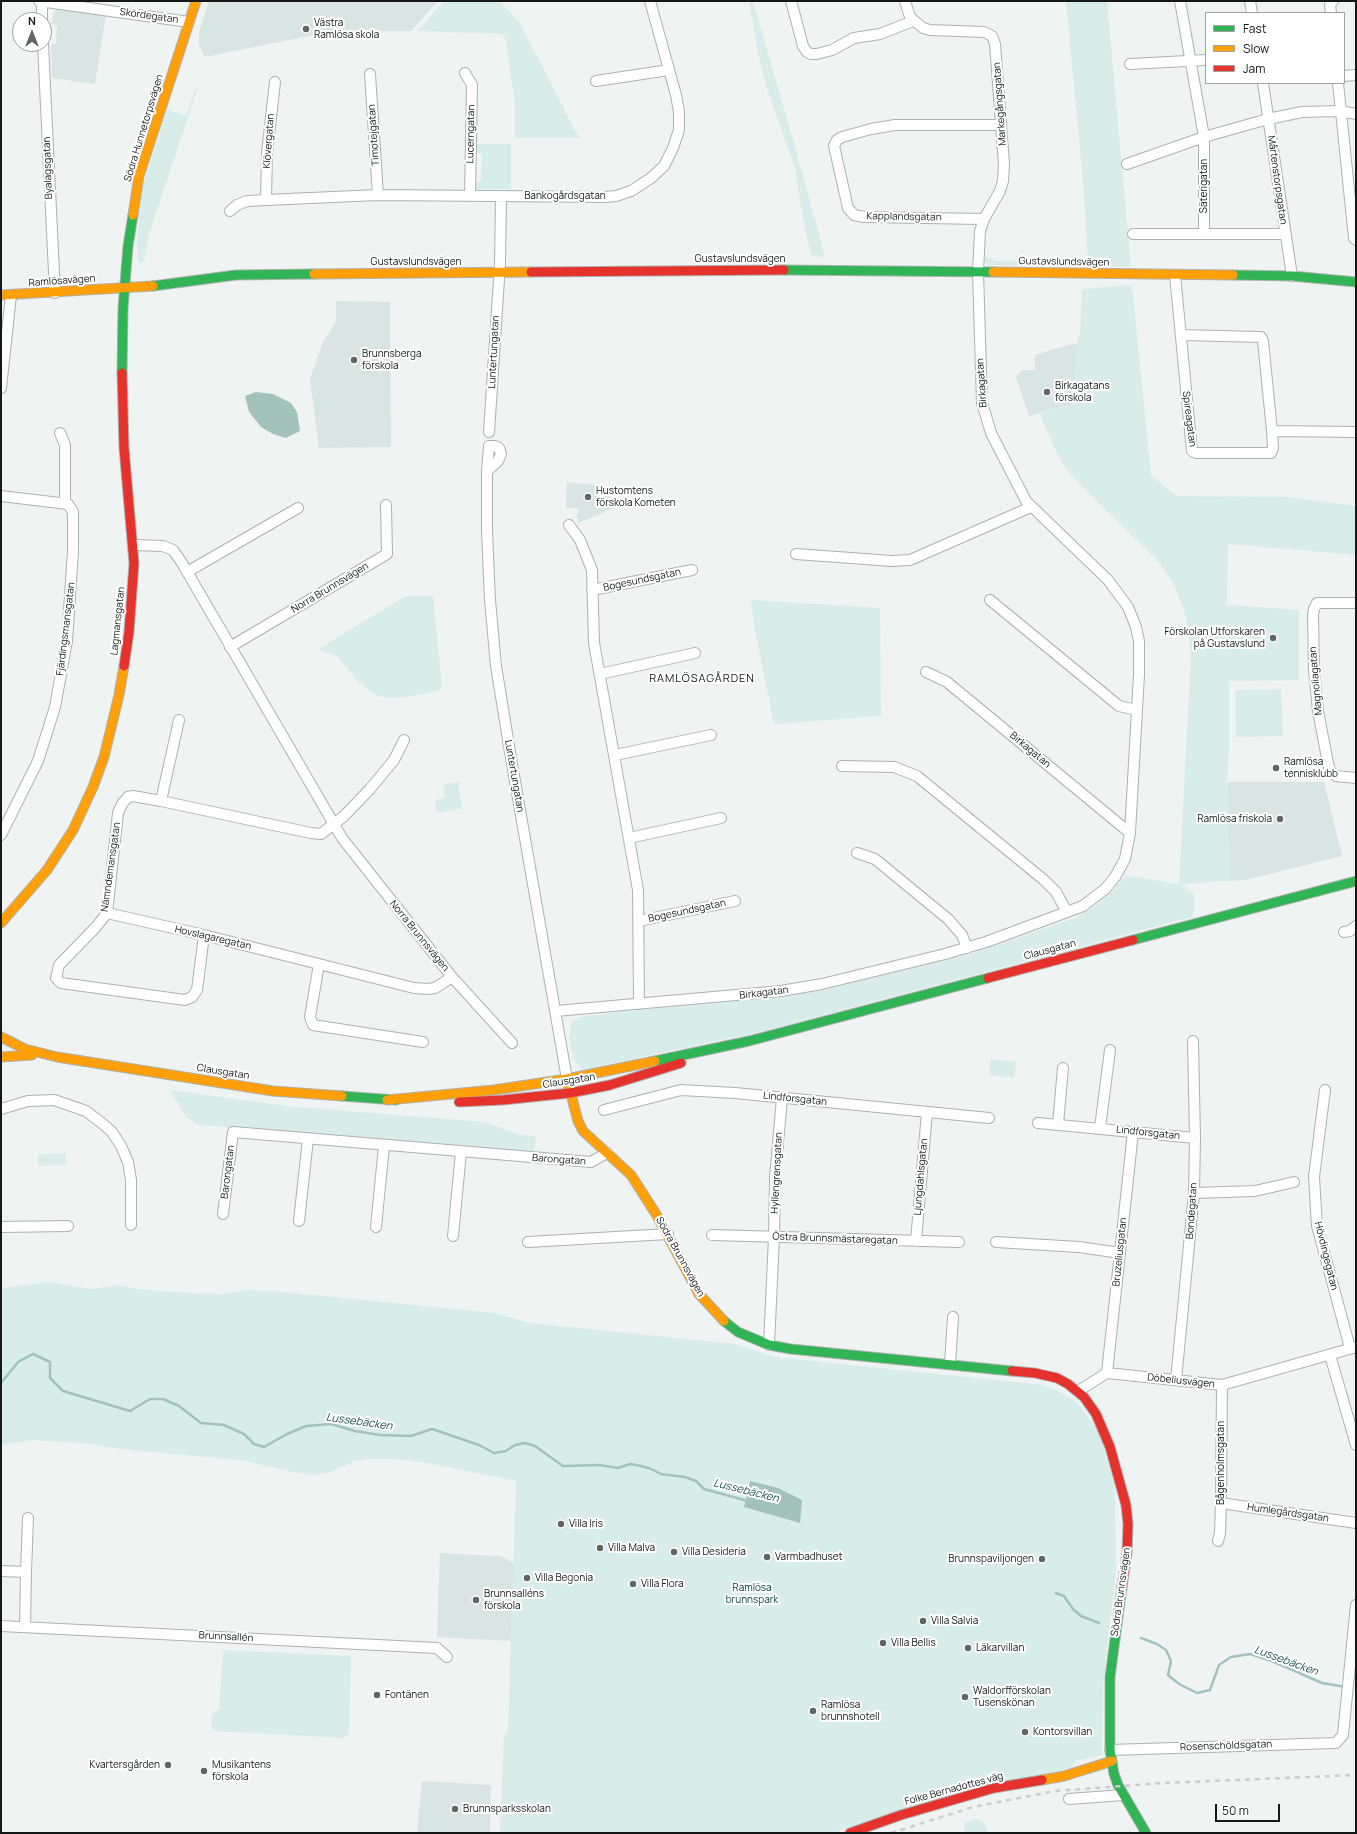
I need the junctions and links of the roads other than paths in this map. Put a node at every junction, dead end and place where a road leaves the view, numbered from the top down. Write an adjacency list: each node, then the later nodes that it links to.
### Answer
1 (41, 1): 9 (street); 13 (street, Skördegatan)
2 (196, 1): 13 (street, Södra Hunnetorpsvägen)
3 (650, 1): 18 (street, Bankogårdsgatan)
4 (791, 1): 12 (street)
5 (905, 1): 12 (street)
6 (1180, 1): 16 (street, Säterigatan)
7 (1250, 1): 10 (street)
8 (1333, 1): 11 (street)
9 (42, 12)
10 (1252, 12)
11 (1331, 12)
12 (914, 21): 30 (street, Markegångsgatan)
13 (189, 22): 49 (street, Södra Hunnetorpsvägen)
14 (43, 52): 50 (street, Byalagsgatan)
15 (1205, 60): 16 (street)
16 (1191, 61): 17 (street); 31 (street, Säterigatan)
17 (1130, 64)
18 (669, 70): 24 (street); 36 (street, Bankogårdsgatan)
19 (465, 73): 35 (street, Lucerngatan)
20 (370, 74): 34 (street, Timotejgatan)
21 (1356, 75): 22 (street)
22 (1345, 76)
23 (275, 82): 37 (street, Klövergatan)
24 (596, 82)
25 (1263, 84): 29 (street, Mårtenstorpsgatan)
26 (1338, 84): 27 (street)
27 (1340, 111): 28 (street); 29 (street); 33 (street)
28 (1356, 114)
29 (1268, 119): 31 (street); 42 (street, Mårtenstorpsgatan)
30 (1001, 125): 39 (street, Markegångsgatan); 39 (street, Kapplandsgatan)
31 (1204, 137): 32 (street); 41 (street, Säterigatan)
32 (1127, 164)
33 (1352, 180): 43 (street)
34 (378, 195): 35 (street, Bankogårdsgatan); 37 (street, Bankogårdsgatan)
35 (470, 196): 36 (street, Bankogårdsgatan)
36 (501, 196): 45 (street)
37 (266, 200): 38 (street, Bankogårdsgatan)
38 (230, 211)
39 (984, 219): 44 (street, Markegångsgatan)
40 (1134, 234): 41 (street)
41 (1204, 234): 42 (street)
42 (1285, 234): 47 (street, Mårtenstorpsgatan)
43 (1356, 240)
44 (978, 272): 45 (street, Gustavslundsvägen); 46 (street, Gustavslundsvägen); 62 (street, Birkagatan)
45 (498, 273): 49 (street, Gustavslundsvägen); 56 (street, Luntertungatan)
46 (1175, 275): 47 (street, Gustavslundsvägen); 52 (street, Spireagatan)
47 (1292, 276): 48 (street, Gustavslundsvägen)
48 (1356, 282)
49 (125, 288): 50 (street, Ramlösavägen); 65 (street, Lagmansgatan)
50 (55, 292): 51 (street, Ramlösavägen)
51 (6, 295): 53 (street)
52 (1181, 335): 54 (street, Spireagatan); 54 (street, Spireagatan)
53 (1, 388)
54 (1272, 431): 57 (street)
55 (60, 432): 60 (street)
56 (489, 432)
57 (1356, 432)
58 (487, 471): 103 (street, Luntertungatan)
59 (1, 496): 60 (street)
60 (66, 502): 87 (street, Fjärdingsmansgatan)
61 (386, 505): 72 (street, Norra Brunnsvägen)
62 (1031, 507): 66 (street); 76 (street, Birkagatan)
63 (298, 508): 68 (street)
64 (569, 525): 69 (street, Bogesundsgatan)
65 (134, 545): 68 (street, Norra Brunnsvägen); 95 (street, Lagmansgatan)
66 (796, 554)
67 (692, 570): 69 (street, Bogesundsgatan)
68 (187, 572): 72 (street, Norra Brunnsvägen)
69 (592, 590): 75 (street, Bogesundsgatan)
70 (990, 600): 76 (street)
71 (1356, 603): 82 (street, Magnoliagatan)
72 (230, 647): 85 (street, Norra Brunnsvägen)
73 (695, 653): 75 (street)
74 (926, 672): 86 (street, Birkagatan)
75 (600, 674): 80 (street, Bogesundsgatan)
76 (1137, 710): 86 (street, Birkagatan)
77 (179, 720): 83 (street)
78 (711, 735): 80 (street)
79 (404, 740): 85 (street)
80 (615, 755): 88 (street, Bogesundsgatan)
81 (842, 766): 92 (street)
82 (1356, 778)
83 (161, 801): 85 (street, Nämndemansgatan); 93 (street, Nämndemansgatan)
84 (721, 818): 88 (street)
85 (333, 825): 101 (street, Norra Brunnsvägen)
86 (1130, 833): 92 (street, Birkagatan)
87 (1, 835)
88 (629, 838): 94 (street, Bogesundsgatan)
89 (857, 853): 99 (street)
90 (1356, 881): 105 (street, Clausgatan)
91 (735, 901): 94 (street, Bogesundsgatan)
92 (1067, 912): 99 (street, Birkagatan)
93 (107, 914): 98 (street, Hovslagaregatan); 98 (street, Nämndemansgatan)
94 (639, 921): 102 (street, Bogesundsgatan)
95 (1, 923)
96 (1356, 926): 97 (street)
97 (1344, 932)
98 (204, 935): 100 (street, Hovslagaregatan)
99 (967, 948): 102 (street, Birkagatan)
100 (319, 964): 101 (street, Hovslagaregatan); 107 (street)
101 (452, 977): 108 (street, Norra Brunnsvägen)
102 (639, 1004): 103 (street, Birkagatan)
103 (556, 1011): 113 (street, Luntertungatan)
104 (1, 1037): 111 (street, Clausgatan)
105 (749, 1041): 113 (street, Clausgatan); 115 (street, Clausgatan)
106 (1193, 1041): 127 (street, Bondegatan)
107 (423, 1042)
108 (512, 1043)
109 (1110, 1050): 124 (street)
110 (1, 1056): 111 (street, Clausgatan)
111 (57, 1057): 117 (street, Clausgatan)
112 (1063, 1068): 123 (street)
113 (568, 1079): 115 (street, Södra Brunnsvägen); 117 (street, Clausgatan)
114 (1325, 1090): 150 (street, Hövdingegatan)
115 (570, 1093): 117 (street, Clausgatan); 130 (street, Södra Brunnsvägen)
116 (782, 1098): 119 (street, Lindforsgatan); 120 (street, Lindforsgatan); 142 (street, Hyllengrensgatan)
117 (387, 1100)
118 (1, 1109): 135 (street)
119 (604, 1110)
120 (927, 1112): 121 (street, Lindforsgatan); 143 (street, Ljungdahlsgatan)
121 (989, 1118)
122 (1038, 1123): 123 (street, Lindforsgatan)
123 (1058, 1124): 124 (street, Lindforsgatan)
124 (1100, 1128): 125 (street, Lindforsgatan)
125 (1133, 1132): 127 (street, Lindforsgatan); 147 (street, Bruzeliusgatan)
126 (308, 1138): 128 (street, Barongatan); 133 (street, Barongatan); 134 (street)
127 (1195, 1138): 132 (street, Bondegatan)
128 (384, 1146): 129 (street, Barongatan); 137 (street)
129 (461, 1152): 130 (street, Barongatan); 141 (street)
130 (607, 1153): 139 (street, Södra Brunnsvägen)
131 (1294, 1182): 132 (street)
132 (1194, 1193): 154 (street, Bondegatan)
133 (223, 1214)
134 (299, 1221)
135 (131, 1225)
136 (68, 1226): 138 (street)
137 (376, 1227)
138 (1, 1228)
139 (668, 1234): 144 (street); 149 (street, Södra Brunnsvägen)
140 (712, 1235): 142 (street, Östra Brunnsmästaregatan)
141 (453, 1236)
142 (774, 1237): 143 (street, Östra Brunnsmästaregatan); 149 (street, Hyllengrensgatan)
143 (916, 1241): 145 (street, Östra Brunnsmästaregatan)
144 (528, 1242)
145 (959, 1242)
146 (996, 1242): 147 (street)
147 (1120, 1252): 153 (street, Bruzeliusgatan)
148 (953, 1317): 152 (street)
149 (769, 1345): 152 (street, Södra Brunnsvägen)
150 (1353, 1348): 151 (street, Döbeliusvägen)
151 (1330, 1355): 155 (street, Döbeliusvägen); 157 (street)
152 (950, 1364): 156 (street, Södra Brunnsvägen)
153 (1107, 1373): 154 (street, Döbeliusvägen); 156 (street)
154 (1176, 1380): 155 (street, Döbeliusvägen)
155 (1222, 1385): 158 (street, Bågenholmsgatan)
156 (1078, 1391): 168 (street, Södra Brunnsvägen)
157 (1356, 1445)
158 (1221, 1503): 160 (street, Humlegårdsgatan); 161 (street, Bågenholmsgatan)
159 (28, 1518): 163 (street)
160 (1356, 1523)
161 (1218, 1540)
162 (1, 1571): 163 (street)
163 (26, 1572): 166 (street)
164 (1356, 1605): 168 (street, Rosenschöldsgatan)
165 (1, 1626): 166 (street, Brunnsallén)
166 (25, 1627): 167 (street, Brunnsallén)
167 (447, 1657)
168 (1110, 1750): 169 (street, Södra Brunnsvägen)
169 (1112, 1762): 170 (street, Södra Brunnsvägen); 172 (street, Folke Bernadottes väg)
170 (1123, 1795): 171 (street); 173 (street, Södra Brunnsvägen)
171 (1070, 1799)
172 (850, 1833)
173 (1146, 1833)

